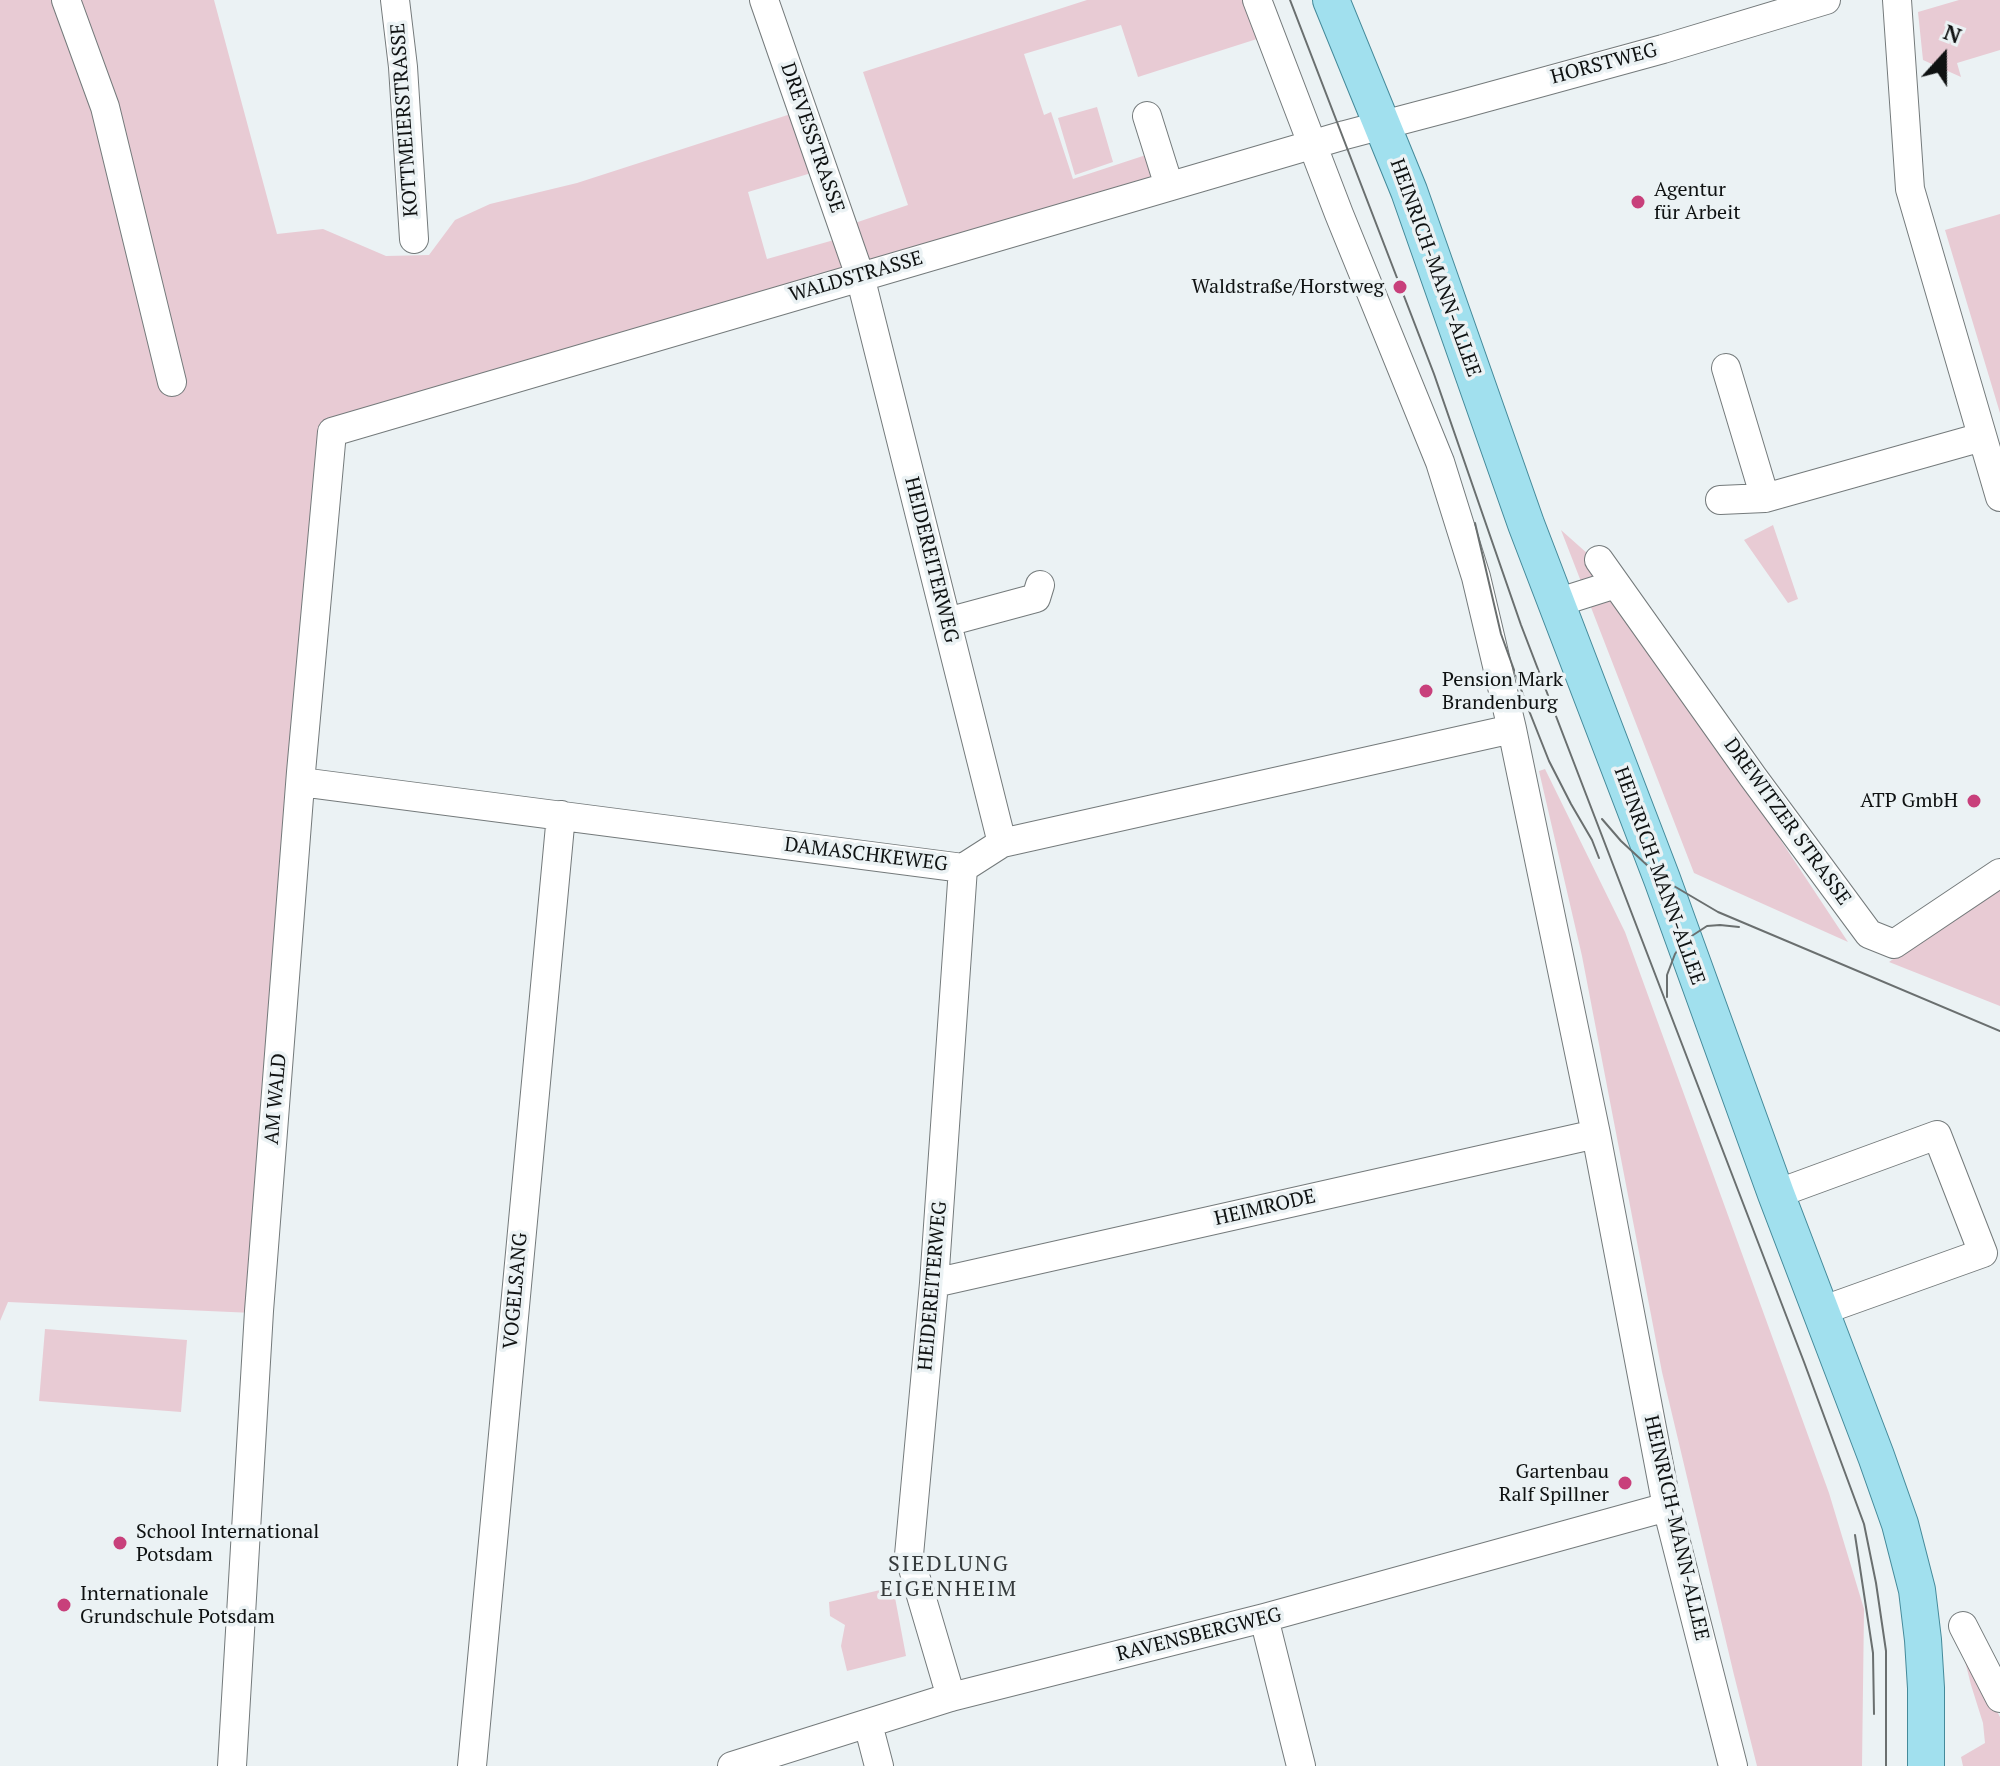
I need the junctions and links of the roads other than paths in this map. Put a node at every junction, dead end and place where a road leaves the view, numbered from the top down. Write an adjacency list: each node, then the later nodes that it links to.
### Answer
1 (66, 0): 15 (street)
2 (395, 0): 12 (street, KOTTMEIERSTRASSE)
3 (764, 0): 13 (street, DREVESSTRASSE)
4 (1257, 0): 10 (street, HEINRICH-MANN-ALLEE)
5 (1331, 0): 9 (main road, HEINRICH-MANN-ALLEE)
6 (1826, 0): 9 (street, HORSTWEG)
7 (1897, 0): 17 (street)
8 (1147, 116): 11 (street)
9 (1382, 124): 10 (street, WALDSTRASSE); 24 (main road, HEINRICH-MANN-ALLEE)
10 (1312, 144): 11 (street, WALDSTRASSE); 26 (street, HEINRICH-MANN-ALLEE)
11 (1169, 186): 13 (street, WALDSTRASSE)
12 (414, 239)
13 (860, 276): 16 (street, WALDSTRASSE); 25 (street, HEIDEREITERWEG)
14 (1726, 368): 19 (street)
15 (172, 382)
16 (332, 432): 27 (street, AM WALD)
17 (1982, 437): 18 (street); 19 (street)
18 (2000, 497)
19 (1765, 498): 20 (street)
20 (1720, 500)
21 (1599, 560): 22 (street, DREWITZER STRASSE)
22 (1616, 584): 24 (street); 31 (street, DREWITZER STRASSE)
23 (1040, 585): 25 (street)
24 (1556, 603): 33 (main road, HEINRICH-MANN-ALLEE)
25 (947, 622): 29 (street, HEIDEREITERWEG)
26 (1512, 729): 29 (street, DAMASCHKEWEG); 32 (street, HEINRICH-MANN-ALLEE)
27 (301, 782): 28 (street, DAMASCHKEWEG); 42 (street, AM WALD)
28 (561, 815): 30 (street, DAMASCHKEWEG); 43 (street, VOGELSANG)
29 (1002, 843): 30 (street, DAMASCHKEWEG)
30 (963, 868): 34 (street, HEIDEREITERWEG)
31 (2000, 873)
32 (1596, 1134): 34 (street, HEIMRODE); 36 (street, HEINRICH-MANN-ALLEE)
33 (1776, 1194): 35 (main road, HEINRICH-MANN-ALLEE); 35 (street)
34 (934, 1283): 39 (street, HEIDEREITERWEG)
35 (1821, 1311): 48 (main road, HEINRICH-MANN-ALLEE)
36 (1667, 1507): 37 (street, RAVENSBERGWEG); 47 (street, HEINRICH-MANN-ALLEE)
37 (1264, 1618): 39 (street, RAVENSBERGWEG); 46 (street)
38 (1963, 1626): 40 (street)
39 (951, 1697): 41 (street, RAVENSBERGWEG)
40 (2000, 1698)
41 (868, 1724): 44 (street, RAVENSBERGWEG); 45 (street)
42 (232, 1766)
43 (472, 1766)
44 (732, 1766)
45 (879, 1766)
46 (1301, 1766)
47 (1733, 1766)
48 (1926, 1766)

